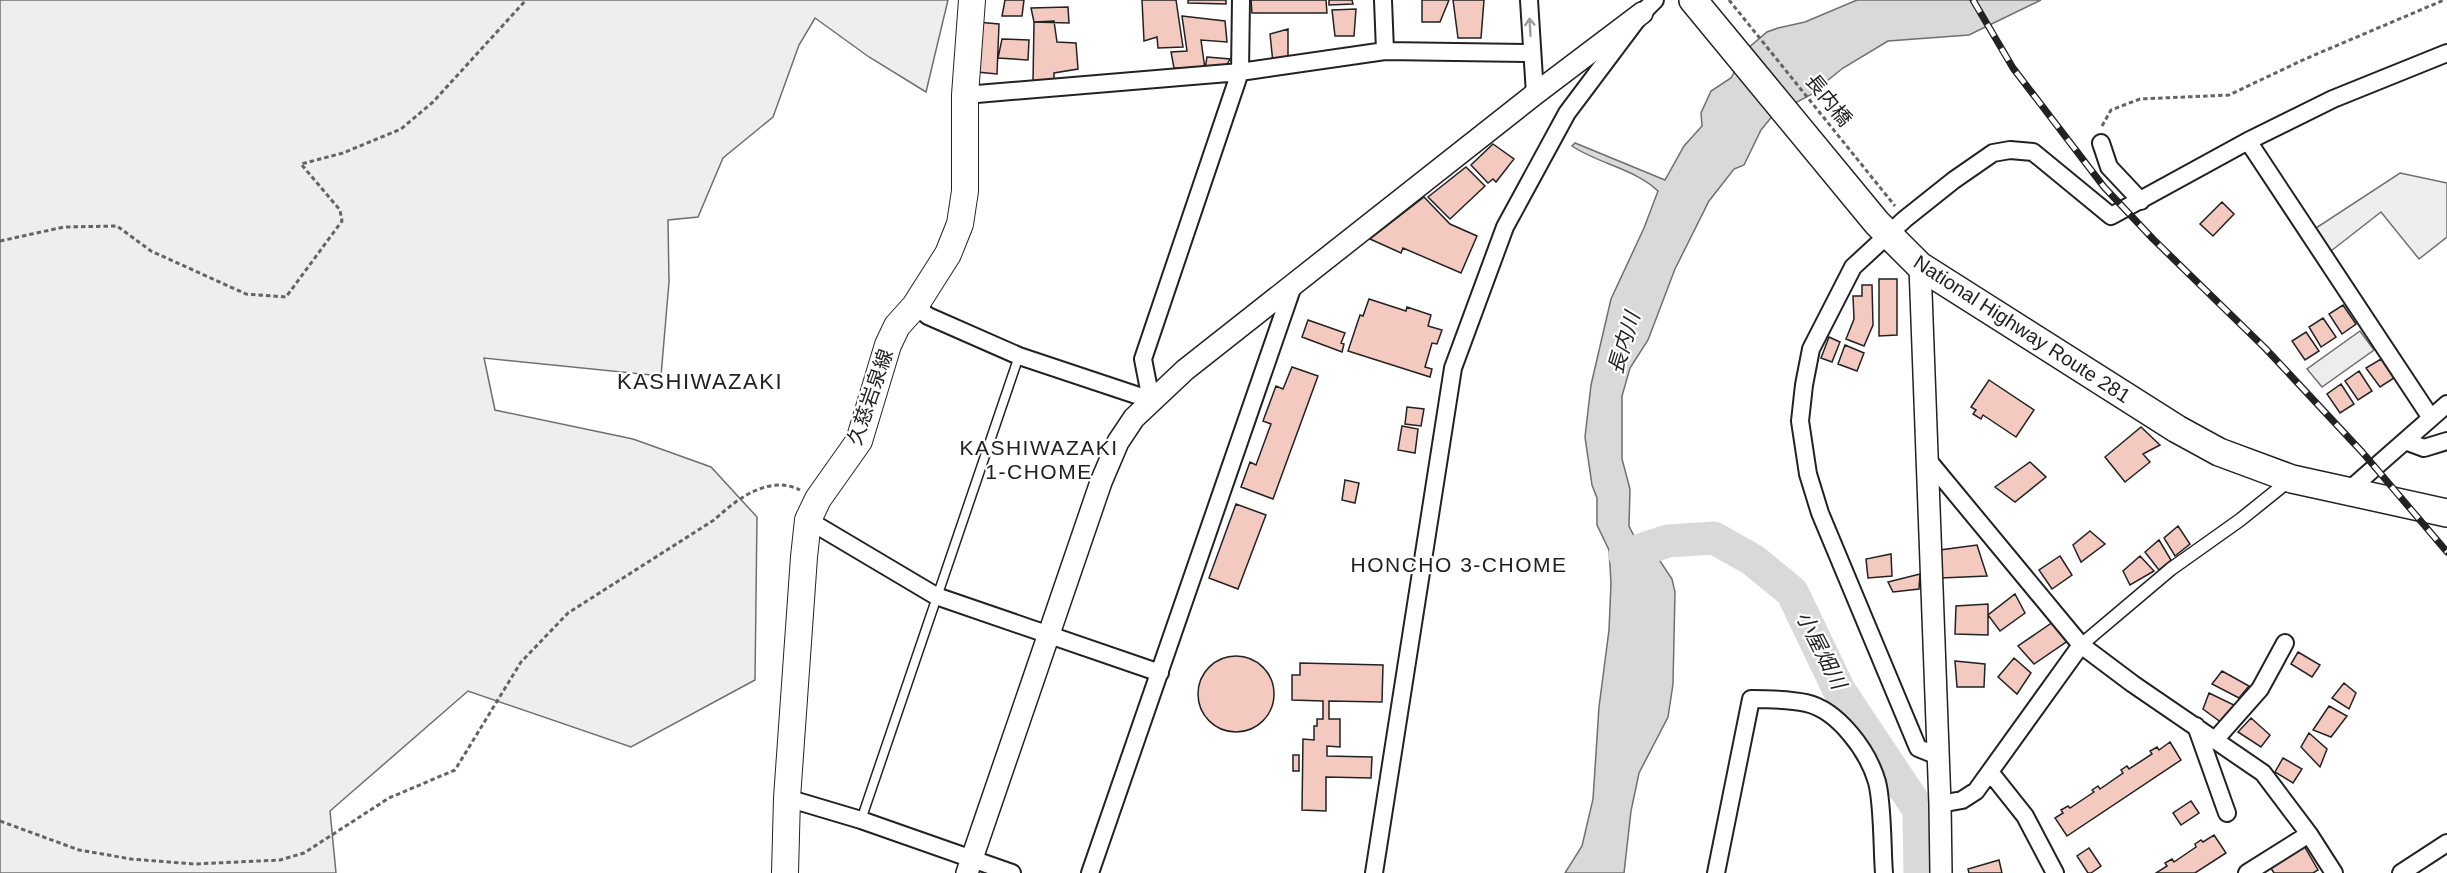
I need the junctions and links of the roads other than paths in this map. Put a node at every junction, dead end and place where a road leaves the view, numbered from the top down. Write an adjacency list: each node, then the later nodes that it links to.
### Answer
1 (972, 0): 12 (main road, 久慈岩泉線)
2 (1240, 0): 10 (street)
3 (1383, 0): 7 (street)
4 (1529, 0): 8 (street, one-way to 4)
5 (1693, 0): 16 (highway, National Highway Route 281)
6 (1649, 6): 11 (street); 50 (street)
7 (1385, 51): 8 (street); 10 (street)
8 (1531, 53): 11 (street)
9 (2446, 55): 13 (street)
10 (1240, 72): 12 (street); 21 (street)
11 (1534, 94): 18 (street)
12 (965, 95): 19 (main road, 久慈岩泉線)
13 (2248, 141): 15 (street); 23 (street)
14 (2101, 143): 15 (street)
15 (2141, 201): 16 (street)
16 (1890, 225): 17 (highway, National Highway Route 281); 38 (street)
17 (1920, 266): 26 (street); 27 (highway, National Highway Route 281)
18 (1294, 283): 21 (street); 35 (street)
19 (915, 306): 20 (street); 29 (main road, 久慈岩泉線)
20 (1019, 356): 21 (street); 31 (lane)
21 (1151, 400): 32 (street)
22 (2447, 404): 23 (street)
23 (2431, 418): 24 (street)
24 (2405, 441): 25 (street); 28 (street)
25 (2447, 441)
26 (1927, 459): 34 (street); 38 (street)
27 (2292, 479): 28 (highway, National Highway Route 281); 34 (street)
28 (2348, 491): 30 (highway, National Highway Route 281)
29 (813, 509): 31 (street); 40 (main road)
30 (2447, 513)
31 (936, 596): 32 (street); 43 (lane)
32 (1049, 634): 35 (street); 46 (street)
33 (2285, 643): 37 (street)
34 (2081, 645): 36 (street); 39 (street)
35 (1160, 673): 49 (street)
36 (2196, 726): 37 (street); 42 (street)
37 (2215, 740): 44 (street)
38 (1938, 756): 41 (street)
39 (1990, 772): 41 (street); 54 (street)
40 (787, 798): 43 (street); 47 (main road)
41 (1940, 804): 53 (street)
42 (2227, 813)
43 (861, 820): 46 (street)
44 (2309, 834): 55 (street); 56 (street)
45 (2447, 843): 57 (street)
46 (970, 866): 48 (street)
47 (785, 873)
48 (1012, 873)
49 (1090, 873)
50 (1374, 873)
51 (1716, 873): 52 (street)
52 (1884, 873)
53 (1941, 873)
54 (2055, 873)
55 (2247, 873)
56 (2334, 873)
57 (2401, 873)

